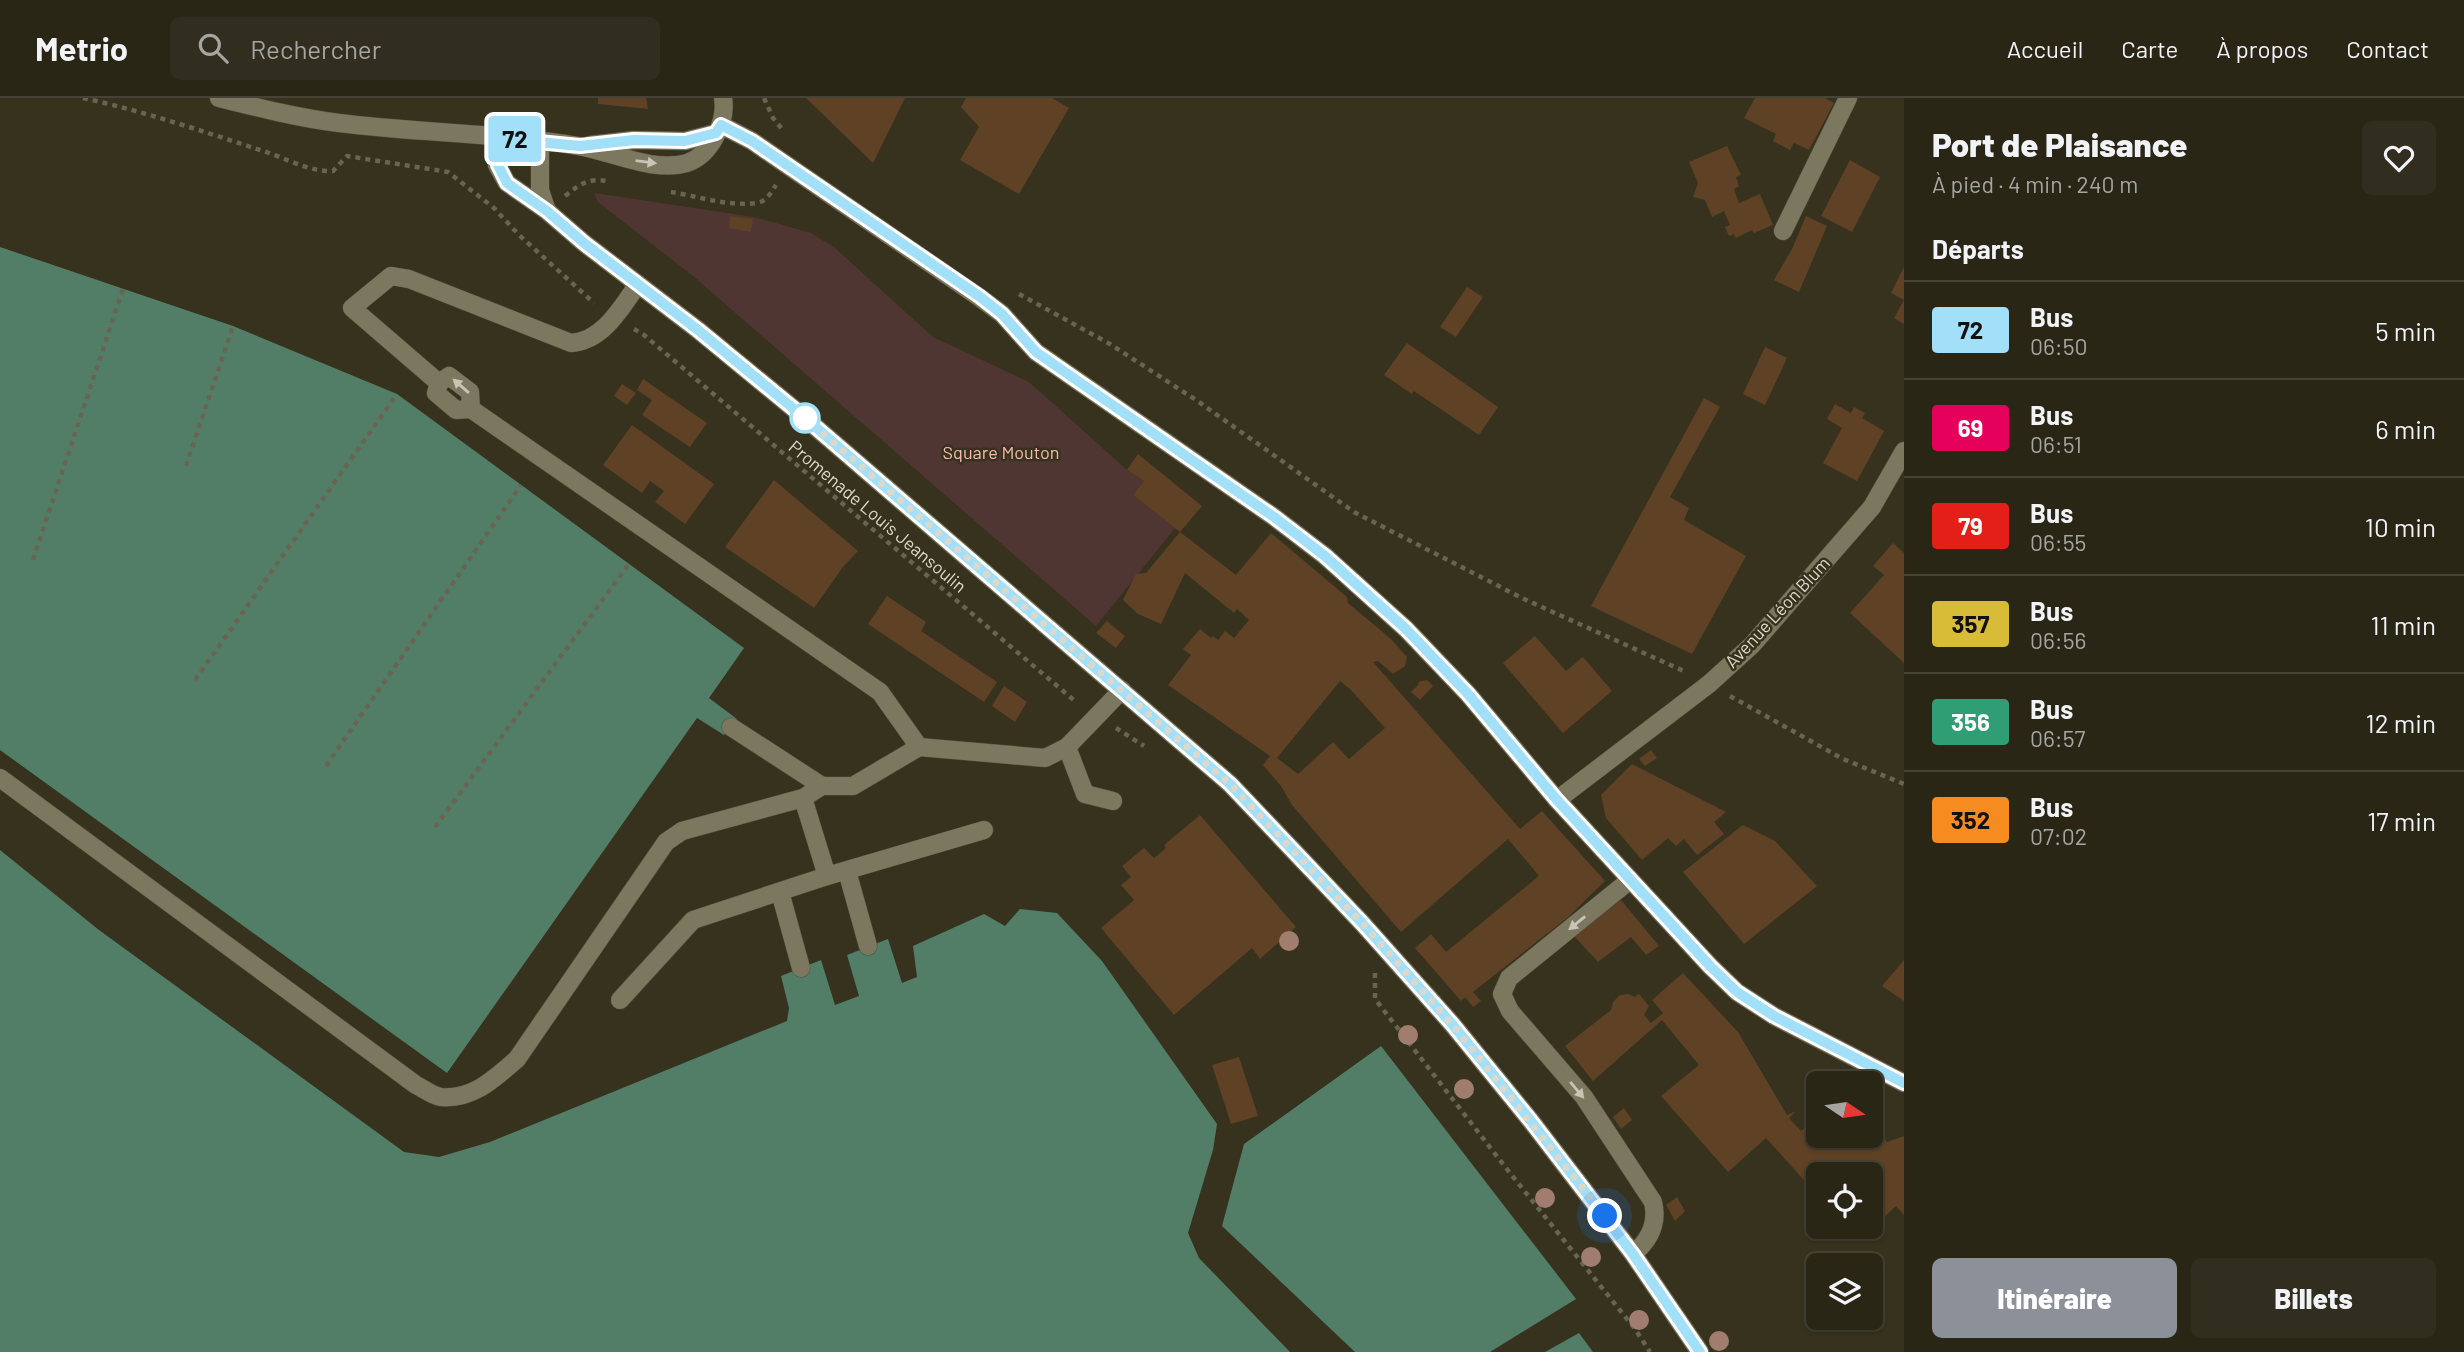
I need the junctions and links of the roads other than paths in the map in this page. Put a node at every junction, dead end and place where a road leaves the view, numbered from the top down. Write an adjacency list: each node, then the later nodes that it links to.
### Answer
1 (219, 98): 5 (street)
2 (723, 98): 4 (street)
3 (1848, 98): 8 (street)
4 (719, 129): 6 (street); 18 (street)
5 (496, 138): 6 (street); 7 (street)
6 (540, 141): 7 (street)
7 (547, 211): 9 (street)
8 (1783, 231)
9 (638, 284): 11 (street); 13 (street)
10 (1904, 451): 18 (street, Avenue Léon Blum)
11 (1122, 690): 14 (street); 29 (street)
12 (731, 727): 16 (street)
13 (919, 747): 14 (street); 16 (street)
14 (1067, 747): 19 (street)
15 (0, 778): 17 (street)
16 (822, 786): 17 (street)
17 (803, 798): 22 (street)
18 (1557, 800): 23 (street)
19 (1113, 801)
20 (984, 830): 21 (street)
21 (847, 871): 22 (street); 25 (street)
22 (827, 876): 24 (street)
23 (1630, 880): 28 (street); 29 (street, one-way to 29)
24 (780, 892): 26 (street); 27 (street)
25 (868, 946)
26 (801, 968)
27 (620, 1000)
28 (1904, 1083)
29 (1633, 1254): 30 (street)
30 (1700, 1352)

